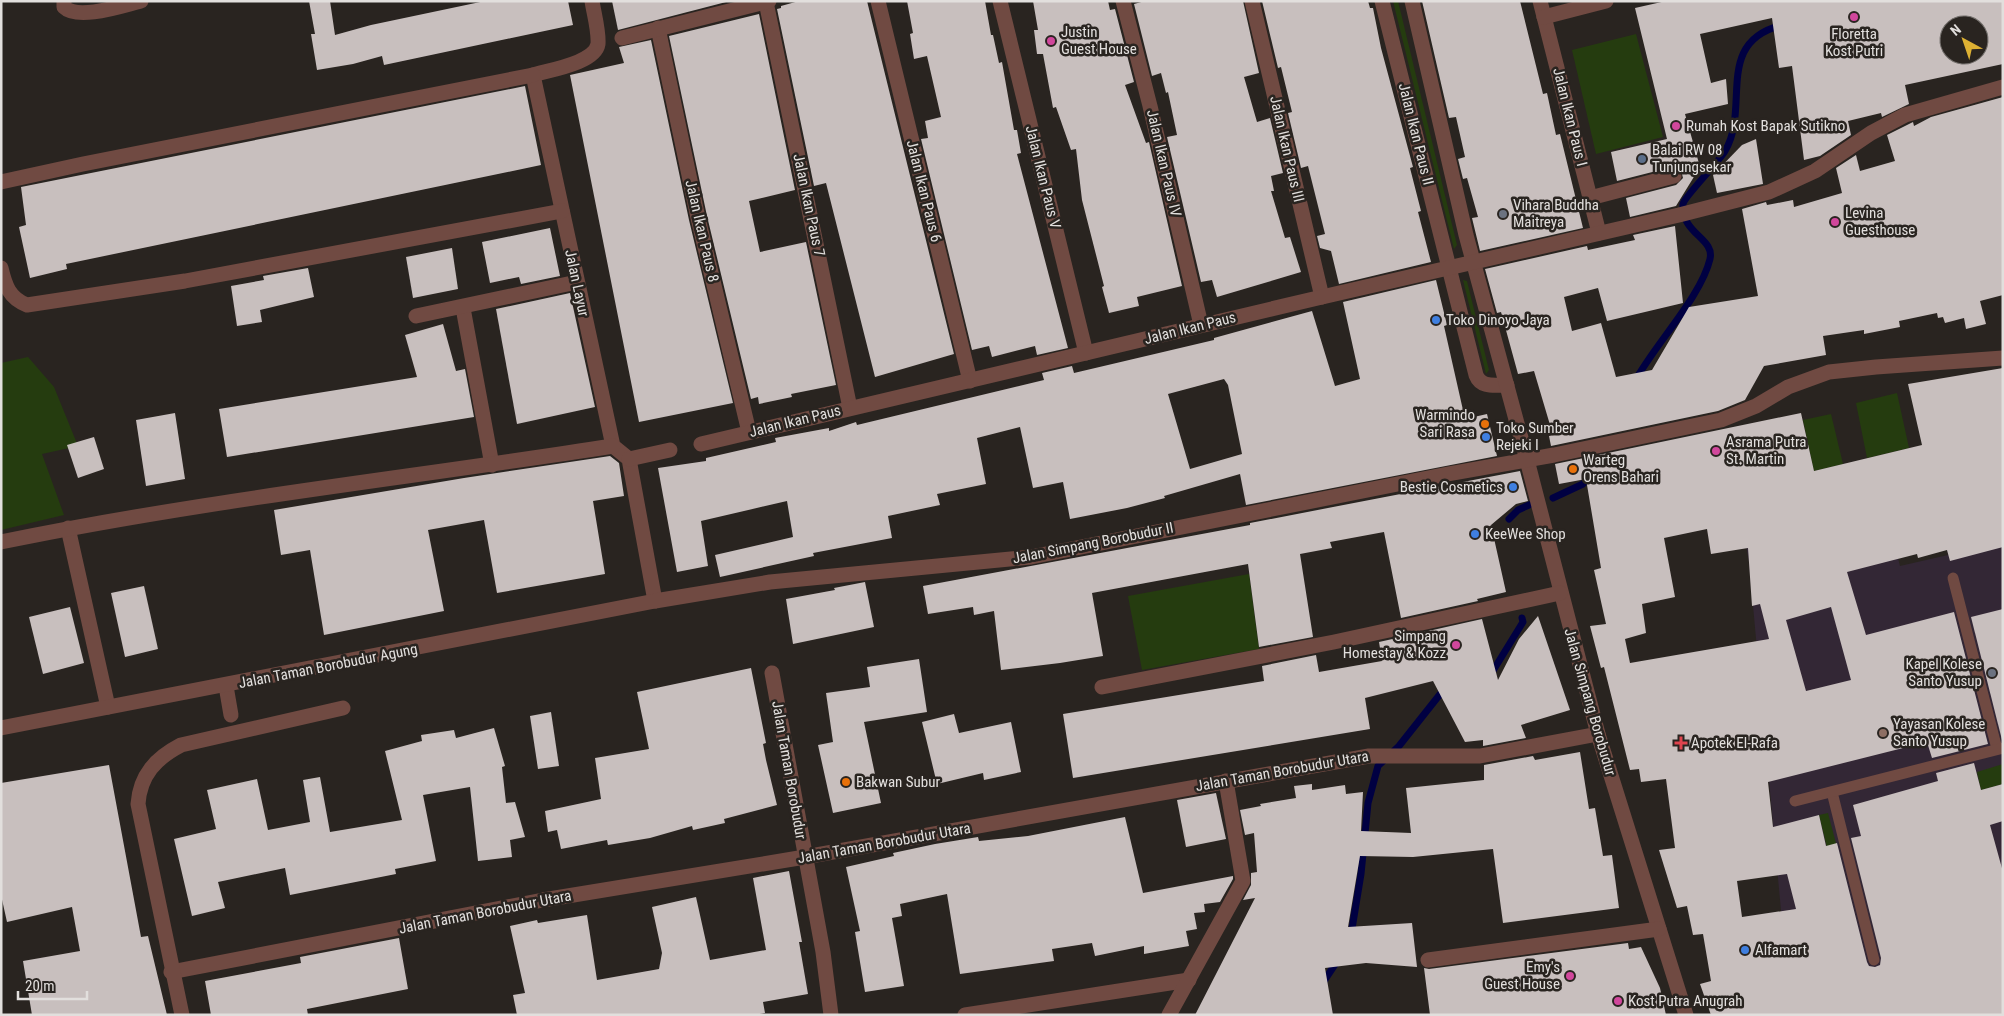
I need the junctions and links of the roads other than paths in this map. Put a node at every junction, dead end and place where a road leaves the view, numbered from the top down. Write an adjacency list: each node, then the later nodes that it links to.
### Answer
1 (64, 1): 2 (street)
2 (141, 1)
3 (592, 1): 16 (street)
4 (878, 1): 33 (street, Jalan Ikan Paus 6)
5 (1000, 1): 31 (street, Jalan Ikan Paus V)
6 (1124, 1): 30 (street, Jalan Ikan Paus IV)
7 (1252, 1): 27 (street, Jalan Ikan Paus III)
8 (1382, 1): 25 (street, Jalan Ikan Paus II)
9 (1412, 1): 23 (street, Jalan Ikan Paus II)
10 (1540, 1): 13 (street, Jalan Ikan Paus I)
11 (1606, 1): 13 (street)
12 (768, 2): 14 (street); 35 (street, Jalan Ikan Paus 7)
13 (1544, 17): 20 (street, Jalan Ikan Paus I)
14 (658, 28): 15 (street); 36 (street, Jalan Ikan Paus 8)
15 (622, 38)
16 (533, 75): 19 (street); 21 (street, Jalan Layur)
17 (2003, 87): 22 (street, Jalan Ikan Paus)
18 (1674, 176): 20 (street)
19 (1, 182)
20 (1590, 198): 22 (street, Jalan Ikan Paus I)
21 (562, 211): 24 (street); 26 (street, Jalan Layur)
22 (1599, 233): 23 (street, Jalan Ikan Paus)
23 (1474, 262): 25 (street, Jalan Ikan Paus); 34 (street, Jalan Simpang Borobudur)
24 (1, 268)
25 (1450, 268): 27 (street, Jalan Ikan Paus); 34 (street)
26 (577, 282): 28 (street); 38 (street, Jalan Layur)
27 (1322, 296): 30 (street, Jalan Ikan Paus)
28 (463, 308): 29 (street); 42 (street)
29 (416, 316)
30 (1201, 325): 31 (street, Jalan Ikan Paus)
31 (1086, 354): 33 (street, Jalan Ikan Paus)
32 (2003, 358): 41 (street, Jalan Simpang Borobudur II)
33 (970, 381): 35 (street, Jalan Ikan Paus)
34 (1507, 386): 41 (street, Jalan Simpang Borobudur)
35 (850, 408): 36 (street, Jalan Ikan Paus)
36 (749, 432): 37 (street, Jalan Ikan Paus)
37 (701, 444)
38 (613, 446): 40 (street); 42 (street)
39 (670, 450): 40 (street)
40 (629, 459): 47 (street)
41 (1528, 460): 46 (street, Jalan Simpang Borobudur); 47 (street, Jalan Simpang Borobudur II)
42 (492, 465): 43 (street)
43 (68, 528): 44 (street); 51 (street)
44 (1, 542)
45 (1953, 578): 56 (lane)
46 (1560, 593): 50 (street); 55 (street, Jalan Simpang Borobudur)
47 (655, 601): 49 (street, Jalan Taman Borobudur Agung)
48 (772, 674): 60 (street, Jalan Taman Borobudur)
49 (226, 686): 51 (street, Jalan Taman Borobudur Agung); 53 (street)
50 (1102, 687)
51 (108, 708): 54 (street, Jalan Taman Borobudur Agung)
52 (344, 708): 64 (street)
53 (231, 715)
54 (1, 728)
55 (1598, 734): 57 (street, Jalan Taman Borobudur Utara); 61 (street, Jalan Simpang Borobudur)
56 (2000, 748): 58 (lane)
57 (1226, 781): 60 (street, Jalan Taman Borobudur Utara); 65 (street)
58 (1832, 792): 59 (lane); 63 (lane)
59 (1796, 801)
60 (805, 857): 64 (street, Jalan Taman Borobudur Utara); 67 (street, Jalan Taman Borobudur)
61 (1659, 929): 62 (street); 70 (street, Jalan Simpang Borobudur)
62 (1428, 960)
63 (1874, 960)
64 (172, 972): 66 (street)
65 (1190, 980): 68 (street); 69 (street)
66 (182, 1015)
67 (832, 1015)
68 (966, 1015)
69 (1169, 1015)
70 (1686, 1015)

